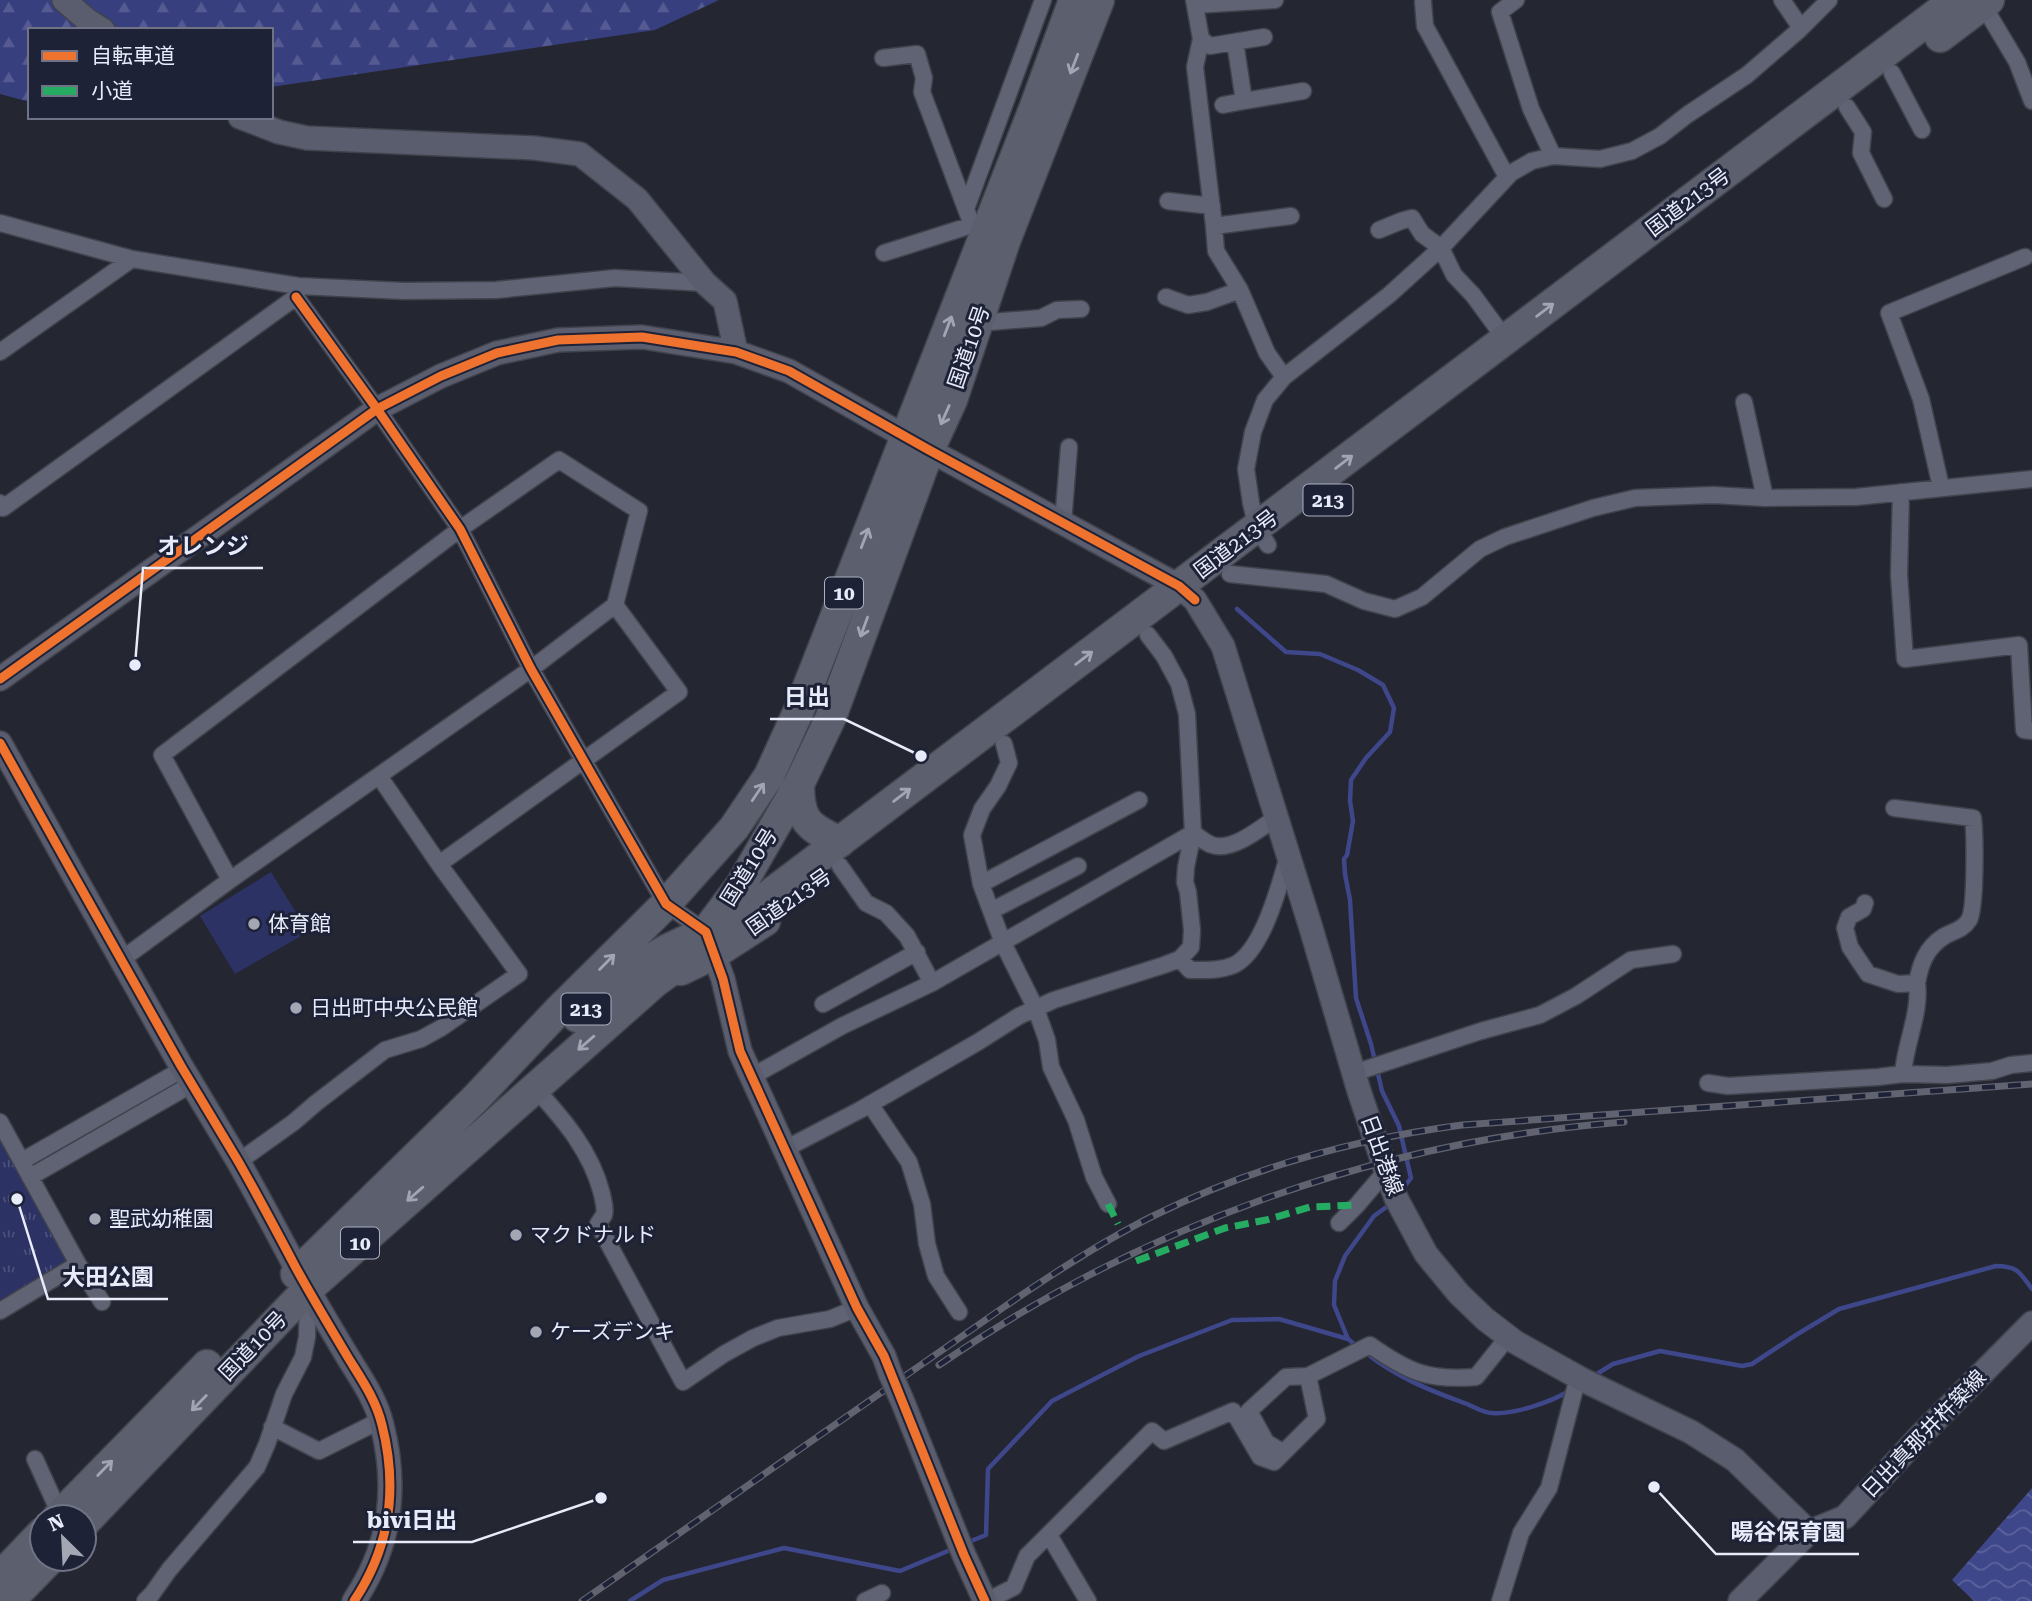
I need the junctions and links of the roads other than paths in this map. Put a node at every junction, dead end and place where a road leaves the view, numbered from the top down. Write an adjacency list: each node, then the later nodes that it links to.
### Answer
1 (64, 0): 12 (street)
2 (1044, 0): 32 (street)
3 (1074, 0): 32 (highway, 国道10号 / 10)
4 (1099, 0): 45 (highway, 国道10号 / 10, one-way to 45)
5 (1275, 0): 9 (street)
6 (1516, 0): 26 (street)
7 (1782, 0): 13 (street)
8 (1977, 1): 18 (highway, 国道213号 / 213); 21 (street); 46 (highway, 国道213号 / 213, one-way to 8)
9 (1194, 2): 15 (street)
10 (1423, 2): 27 (street)
11 (1824, 2): 13 (street)
12 (100, 28)
13 (1801, 28): 26 (street)
14 (1264, 37): 16 (street)
15 (1201, 39): 16 (street); 30 (street)
16 (1235, 42): 20 (street)
17 (883, 58): 32 (street)
18 (1892, 73): 23 (highway, 国道213号 / 213); 25 (street)
19 (1303, 91): 20 (street)
20 (1244, 101): 22 (street)
21 (2032, 101)
22 (1223, 104)
23 (1847, 107): 28 (street); 61 (highway, 国道213号 / 213)
24 (245, 119): 40 (street)
25 (1922, 130)
26 (1553, 156): 27 (street)
27 (1507, 177): 36 (street)
28 (1884, 199)
29 (1168, 201): 30 (street)
30 (1212, 206): 34 (street)
31 (1290, 216): 34 (street)
32 (975, 220): 37 (street); 52 (highway, 国道10号 / 10, one-way to 32)
33 (0, 223): 39 (street)
34 (1214, 226): 41 (street)
35 (1379, 230): 36 (street)
36 (1441, 248): 46 (street); 49 (street)
37 (884, 253)
38 (2025, 257): 55 (street)
39 (132, 259): 42 (street); 47 (street)
40 (705, 283): 42 (street); 48 (street)
41 (1240, 290): 43 (street); 49 (street)
42 (297, 291): 51 (street); 58 (street)
43 (1166, 297)
44 (1081, 309): 45 (street)
45 (978, 323): 52 (highway, 国道10号 / 10, one-way to 52)
46 (1506, 340): 61 (highway, 国道213号 / 213, one-way to 46)
47 (0, 352)
48 (736, 352): 51 (street); 52 (street)
49 (1284, 377): 61 (street)
50 (1744, 402): 57 (street)
51 (377, 409): 60 (street); 67 (street)
52 (917, 443): 59 (street); 73 (highway, 国道10号 / 10, one-way to 73); 85 (highway, 国道10号 / 10, one-way to 52)
53 (1069, 447): 59 (street)
54 (2032, 479): 55 (street)
55 (1941, 487): 56 (street)
56 (1901, 492): 57 (street); 68 (street)
57 (1765, 498): 62 (street)
58 (0, 503)
59 (1063, 523): 63 (street)
60 (460, 529): 64 (street); 66 (street); 82 (street)
61 (1262, 536): 62 (highway, 国道213号 / 213); 63 (highway, 国道213号 / 213)
62 (1230, 573): 63 (highway, 国道213号 / 213)
63 (1187, 593): 65 (highway, 国道213号 / 213); 76 (street, 日出港線); 78 (highway, 国道213号 / 213, one-way to 63)
64 (615, 605): 66 (street); 71 (street)
65 (1149, 635): 70 (highway, 国道213号 / 213); 77 (street)
66 (531, 669): 71 (street); 72 (street)
67 (0, 679)
68 (2032, 731)
69 (0, 743): 92 (street)
70 (1004, 744): 78 (highway, 国道213号 / 213); 83 (street)
71 (584, 759): 80 (street); 85 (street)
72 (379, 776): 80 (street); 82 (street)
73 (799, 785): 78 (highway); 87 (highway, 国道10号 / 10)
74 (1139, 800): 83 (street)
75 (1894, 808): 94 (street)
76 (1277, 817): 77 (street); 79 (street, 日出港線)
77 (1193, 833): 88 (street); 91 (street)
78 (840, 854): 87 (highway, 国道213号 / 213); 89 (street)
79 (1289, 856): 91 (street); 98 (street, 日出港線)
80 (439, 864): 109 (street)
81 (1078, 866): 86 (street)
82 (230, 880): 92 (street)
83 (981, 884): 86 (street)
84 (1865, 903): 94 (street)
85 (666, 904): 87 (street); 104 (highway, 国道10号 / 10, one-way to 85)
86 (991, 911): 88 (street)
87 (710, 943): 101 (street); 103 (highway, 国道10号 / 10, one-way to 103); 104 (highway, 国道213号 / 213)
88 (1003, 943): 93 (street); 96 (street)
89 (918, 952): 93 (street); 95 (street)
90 (1673, 954): 98 (street)
91 (1180, 958): 96 (street)
92 (121, 960): 100 (street)
93 (932, 983): 101 (street)
94 (1917, 983): 99 (street)
95 (823, 1004)
96 (1037, 1009): 105 (street); 112 (street)
97 (2032, 1063): 99 (street)
98 (1354, 1073): 110 (street, 日出港線)
99 (1903, 1074): 102 (street)
100 (188, 1076): 108 (street); 109 (street); 111 (street)
101 (751, 1077): 107 (street)
102 (1708, 1083)
103 (535, 1088): 115 (highway, 国道10号 / 10, one-way to 115); 117 (street)
104 (475, 1099): 115 (highway, 国道10号 / 10)
105 (870, 1104): 107 (street); 119 (street)
106 (0, 1122): 108 (street)
107 (783, 1150): 117 (street)
108 (22, 1161): 111 (street)
109 (239, 1162): 115 (street)
110 (1386, 1171): 113 (street); 121 (street, 日出港線)
111 (30, 1177): 114 (street)
112 (1108, 1204)
113 (1339, 1223)
114 (78, 1264): 116 (street); 118 (street)
115 (303, 1280): 124 (street); 125 (street); 129 (highway, 国道10号 / 10)
116 (102, 1302)
117 (857, 1308): 140 (street, bridge)
118 (0, 1311)
119 (959, 1312)
120 (2028, 1327): 130 (street, 日出真那井杵築線)
121 (1508, 1336): 122 (street); 123 (street, 日出港線)
122 (1308, 1376): 126 (street); 131 (street)
123 (1580, 1379): 130 (street, 日出港線); 142 (street)
124 (381, 1420): 125 (street); 138 (street)
125 (272, 1427): 137 (street)
126 (1279, 1450)
127 (35, 1459): 128 (street)
128 (53, 1503)
129 (80, 1503)
130 (1809, 1532): 143 (street)
131 (1049, 1535): 140 (street); 141 (street)
132 (28, 1552): 134 (highway, 国道10号 / 10)
133 (36, 1573): 136 (highway)
134 (0, 1577)
135 (882, 1593): 139 (street)
136 (9, 1601)
137 (145, 1601)
138 (354, 1601)
139 (865, 1601)
140 (986, 1601)
141 (1088, 1601)
142 (1500, 1601)
143 (1741, 1601)

